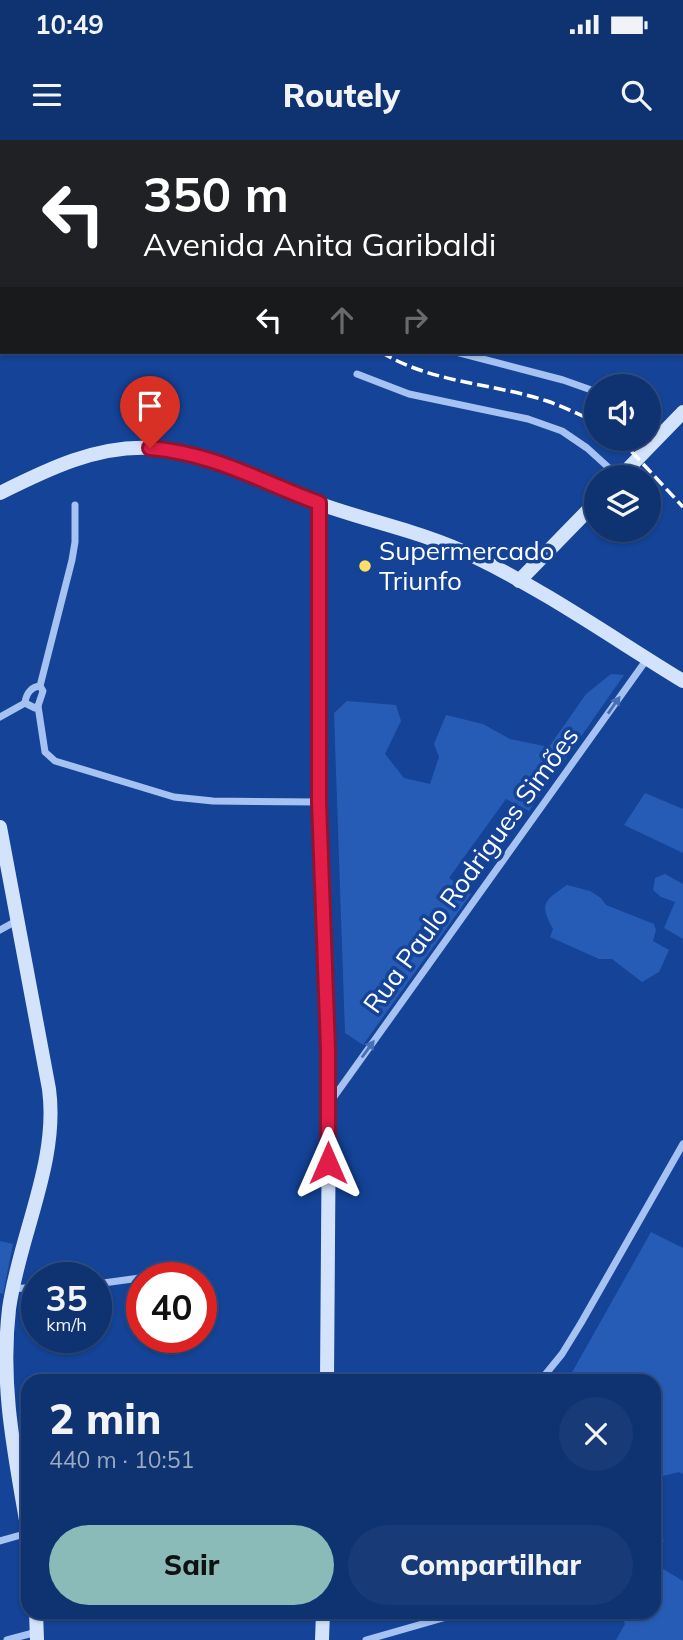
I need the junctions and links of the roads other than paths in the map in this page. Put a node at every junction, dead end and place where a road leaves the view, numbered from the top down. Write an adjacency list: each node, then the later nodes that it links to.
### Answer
1 (464, 354): 3 (street)
2 (357, 374): 7 (street)
3 (584, 387)
4 (683, 412): 5 (main road)
5 (661, 428)
6 (640, 451): 8 (main road)
7 (605, 465)
8 (630, 465)
9 (0, 493): 10 (main road)
10 (319, 503): 13 (main road); 20 (main road)
11 (75, 505): 16 (street)
12 (584, 514): 13 (main road)
13 (519, 581): 14 (main road)
14 (647, 659): 15 (main road); 24 (street, Rua Paulo Rodrigues Simões, one-way to 14)
15 (683, 681)
16 (40, 686): 17 (street); 18 (street)
17 (25, 703): 18 (street); 19 (street)
18 (38, 706): 20 (street)
19 (0, 717)
20 (319, 802): 24 (main road)
21 (0, 827): 22 (main road)
22 (18, 920): 23 (street); 27 (main road)
23 (0, 930)
24 (329, 1105): 28 (main road)
25 (683, 1144): 29 (street)
26 (21, 1288): 27 (street)
27 (12, 1289): 30 (main road)
28 (327, 1374)
29 (546, 1374)
30 (6, 1442): 31 (main road)
31 (21, 1504)
32 (21, 1535): 33 (street)
33 (0, 1541)
34 (323, 1619): 38 (main road)
35 (440, 1619): 39 (street)
36 (37, 1636): 37 (street)
37 (7, 1640)
38 (322, 1640)
39 (366, 1640)

